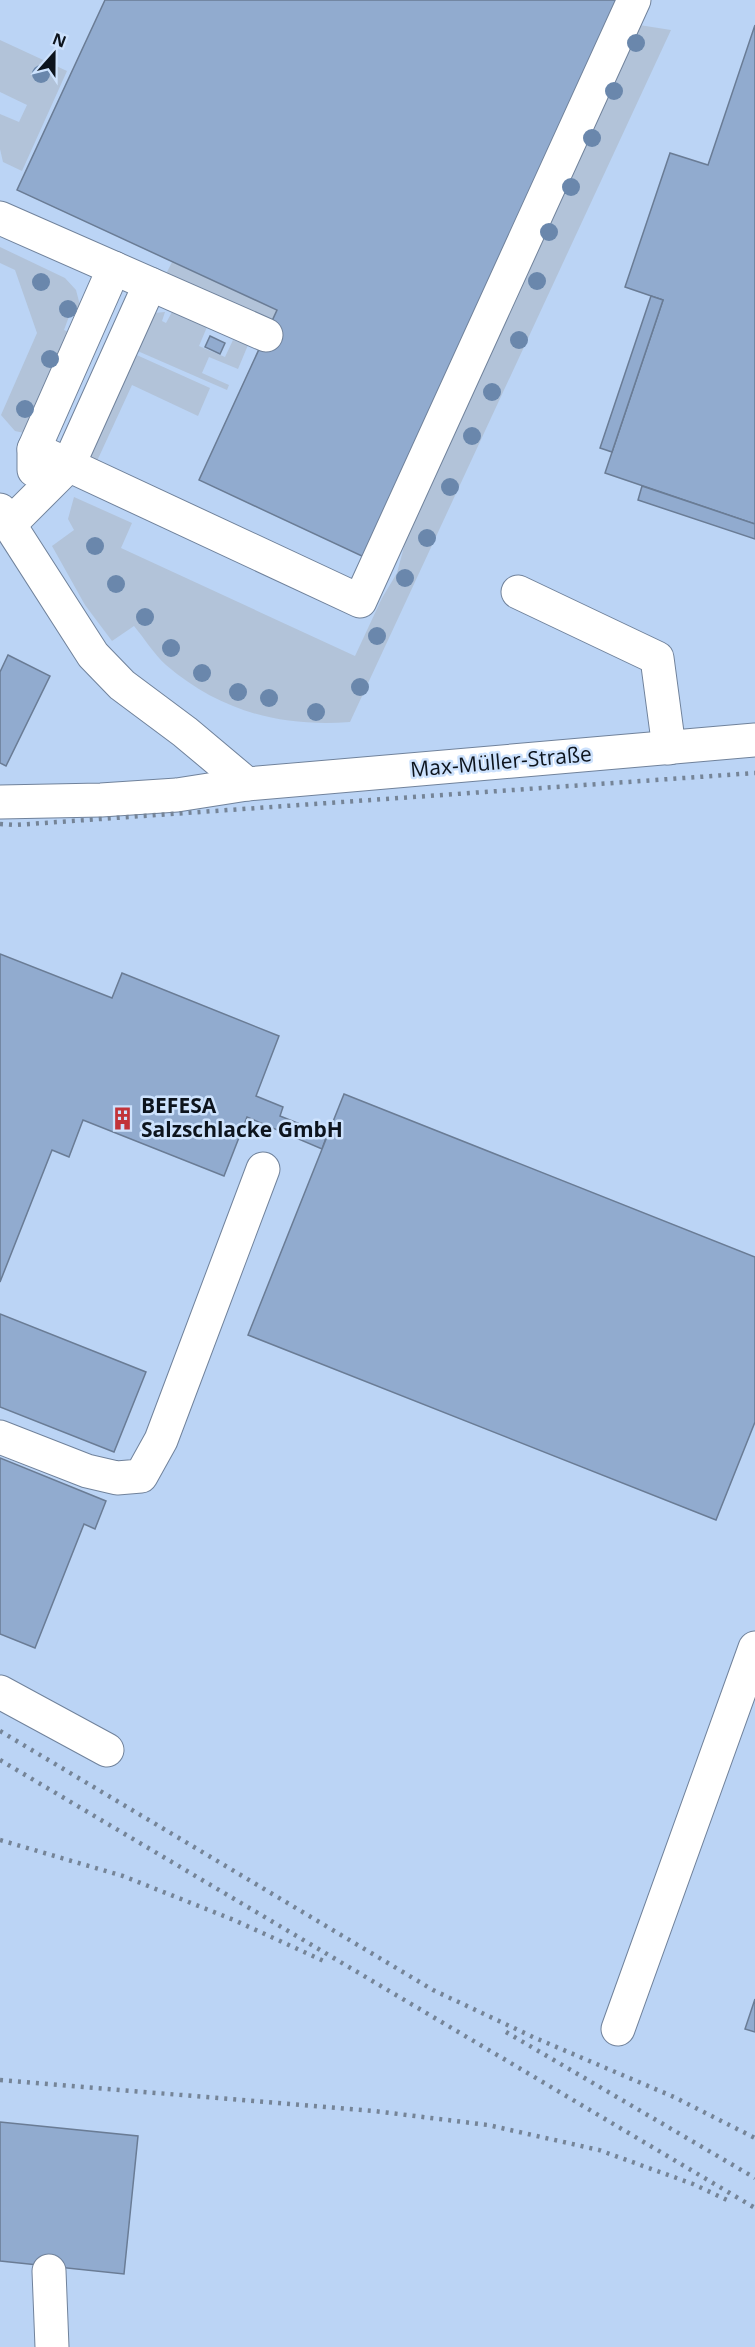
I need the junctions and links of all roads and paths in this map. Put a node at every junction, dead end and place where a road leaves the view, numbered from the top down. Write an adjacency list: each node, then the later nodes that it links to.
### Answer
1 (634, 0): 7 (lane)
2 (0, 218): 3 (lane)
3 (114, 268): 4 (lane); 6 (lane)
4 (150, 284): 5 (lane); 7 (lane)
5 (266, 335)
6 (34, 449): 7 (lane); 8 (lane)
7 (68, 466): 8 (lane)
8 (32, 502): 9 (lane)
9 (5, 517): 13 (lane)
10 (518, 592): 12 (lane)
11 (755, 740): 12 (lane, Max-Müller-Straße)
12 (669, 748): 13 (lane, Max-Müller-Straße)
13 (248, 784): 14 (lane, Max-Müller-Straße)
14 (0, 802)
15 (262, 1169): 16 (lane)
16 (0, 1437)
17 (755, 1648): 20 (lane)
18 (0, 1692): 19 (lane)
19 (107, 1750)
20 (618, 2028)
21 (49, 2271): 22 (lane)
22 (52, 2347)

